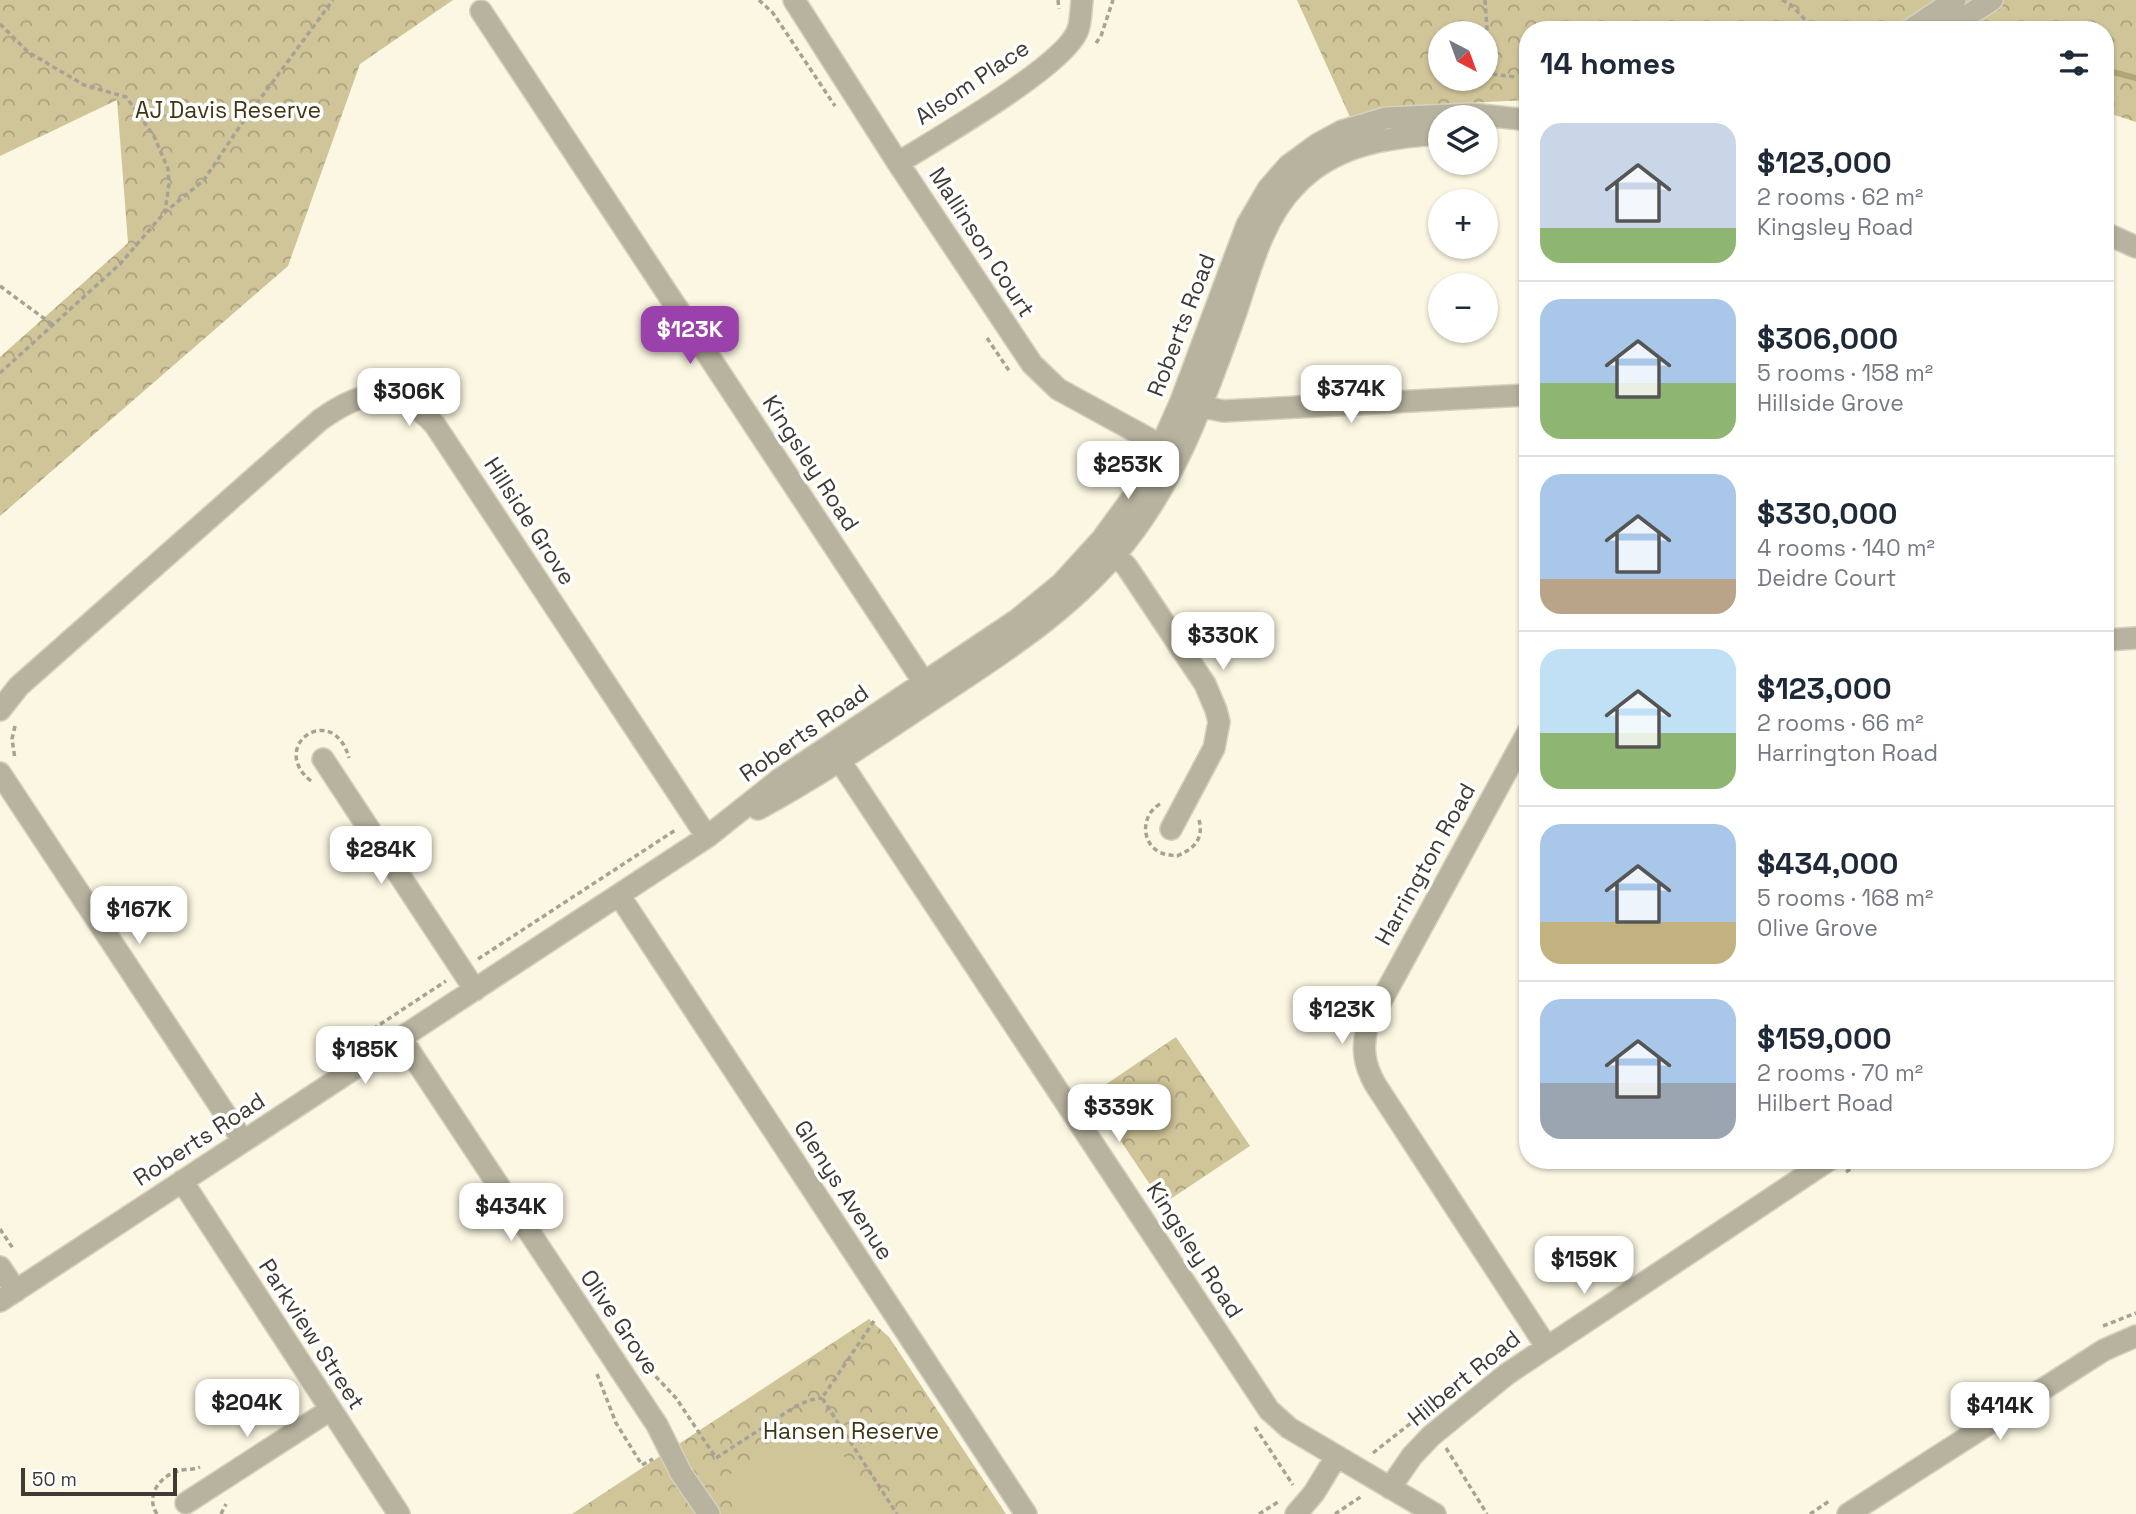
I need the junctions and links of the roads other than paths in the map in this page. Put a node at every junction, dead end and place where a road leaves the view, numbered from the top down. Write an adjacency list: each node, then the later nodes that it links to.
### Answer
1 (794, 0): 12 (street, Mallinson Court)
2 (1082, 0): 12 (street, Alsom Place)
3 (1955, 0): 6 (street)
4 (1989, 2): 7 (street)
5 (481, 11): 21 (street, Kingsley Road)
6 (1923, 21)
7 (1959, 21)
8 (1519, 120): 16 (street, Roberts Road)
9 (1519, 122): 10 (street, Roberts Road)
10 (1498, 127)
11 (1428, 135): 16 (street, Roberts Road)
12 (898, 163): 17 (street, Mallinson Court)
13 (2114, 237): 14 (street)
14 (2136, 247)
15 (1519, 395): 16 (street)
16 (1191, 404): 17 (street, Roberts Road)
17 (1171, 451): 18 (street, Roberts Road)
18 (1109, 546): 21 (street, Roberts Road); 27 (street)
19 (2136, 638): 20 (street)
20 (2114, 639)
21 (930, 690): 24 (street, Roberts Road)
22 (8, 714): 28 (street, Hillside Grove)
23 (1519, 734): 38 (street, Harrington Road)
24 (835, 753): 28 (street, Roberts Road); 40 (street, Kingsley Road)
25 (323, 759): 30 (street)
26 (10, 770): 32 (street)
27 (1171, 829)
28 (707, 836): 29 (street, Roberts Road)
29 (619, 895): 30 (street, Roberts Road); 45 (street, Glenys Avenue)
30 (475, 989): 31 (street, Roberts Road)
31 (401, 1038): 32 (street, Roberts Road); 44 (street, Olive Grove)
32 (243, 1142): 34 (street, Roberts Road)
33 (1833, 1169): 38 (street, Hilbert Road)
34 (182, 1181): 36 (street, Roberts Road); 39 (street, Parkview Street)
35 (2, 1269): 36 (street)
36 (8, 1296)
37 (2136, 1336): 48 (street)
38 (1546, 1346): 41 (street, Hilbert Road)
39 (330, 1409): 42 (street); 43 (street, Parkview Street)
40 (1336, 1457): 41 (street, Kingsley Road); 46 (street)
41 (1390, 1488): 47 (street, Kingsley Road)
42 (186, 1503)
43 (399, 1514)
44 (709, 1514)
45 (1026, 1514)
46 (1296, 1514)
47 (1435, 1514)
48 (1848, 1514)

